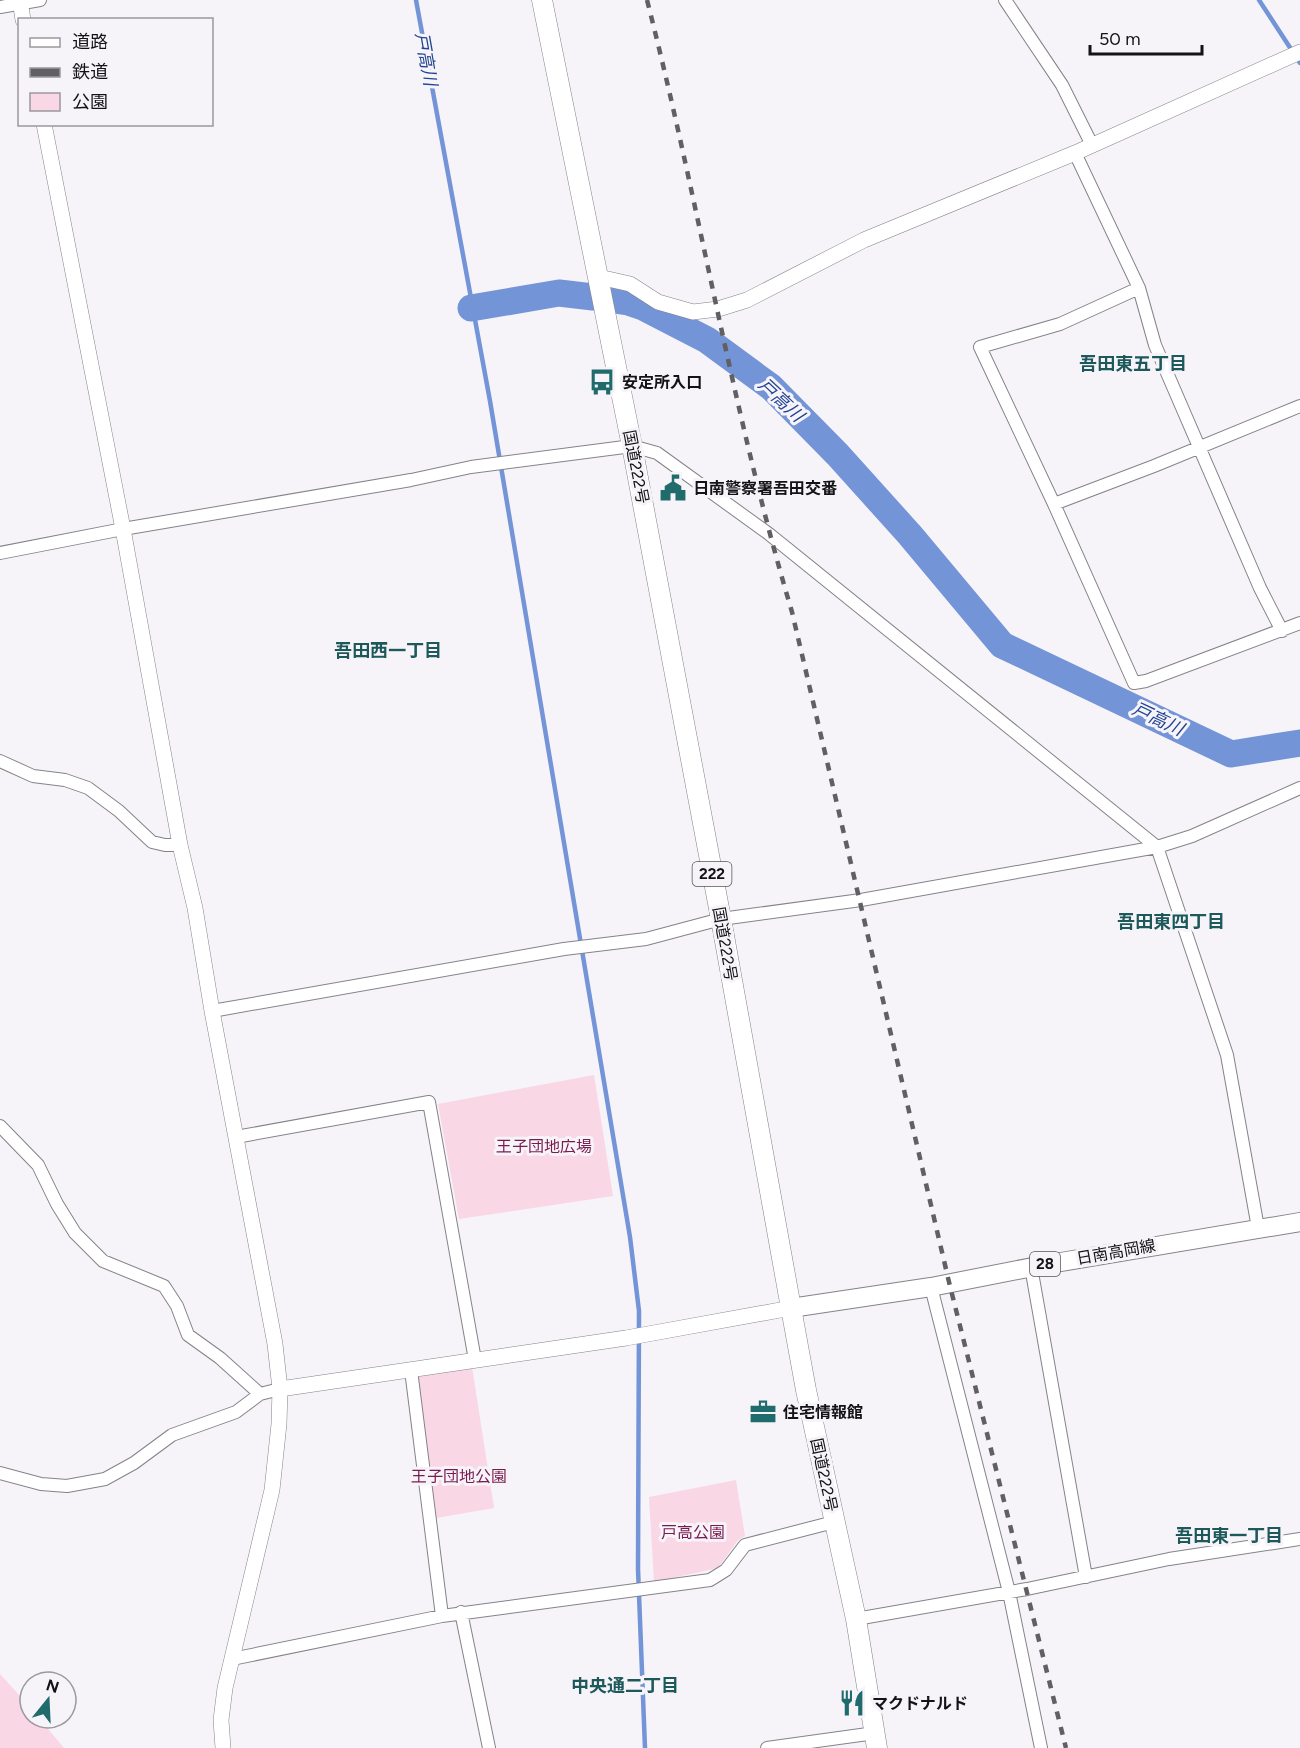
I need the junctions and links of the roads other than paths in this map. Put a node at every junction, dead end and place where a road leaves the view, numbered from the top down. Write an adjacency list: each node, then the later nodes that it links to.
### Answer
1 (40, 0): 4 (street)
2 (543, 0): 11 (highway, 国道222号 / 222)
3 (1005, 0): 9 (street)
4 (20, 2): 5 (street); 6 (street)
5 (0, 7)
6 (23, 18)
7 (1300, 52): 9 (street)
8 (44, 126): 17 (street)
9 (1092, 145): 10 (street)
10 (1075, 153): 11 (street); 12 (street)
11 (599, 277): 14 (highway, 国道222号 / 222)
12 (1139, 288): 15 (street); 16 (street)
13 (1300, 406): 15 (street)
14 (632, 446): 17 (street); 24 (street); 25 (highway, 国道222号 / 222)
15 (1199, 447): 16 (street); 20 (street)
16 (1054, 504): 20 (street)
17 (123, 529): 18 (street); 23 (street)
18 (0, 553)
19 (1300, 623): 20 (street)
20 (1282, 631)
21 (0, 761): 23 (street)
22 (1300, 788): 24 (street)
23 (180, 844): 26 (street)
24 (1157, 847): 25 (street); 30 (street)
25 (721, 919): 26 (street); 33 (highway, 国道222号 / 222)
26 (212, 1011): 28 (street)
27 (0, 1126): 37 (street)
28 (236, 1137): 34 (street); 36 (street)
29 (1300, 1222): 30 (main road, 日南高岡線 / 28)
30 (1258, 1228): 31 (main road, 日南高岡線 / 28)
31 (1031, 1267): 32 (main road, 日南高岡線 / 28); 41 (street)
32 (931, 1287): 33 (main road, 日南高岡線 / 28); 42 (street)
33 (791, 1308): 34 (street); 39 (highway, 国道222号 / 222)
34 (475, 1360): 35 (street)
35 (411, 1370): 36 (street); 44 (street)
36 (280, 1389): 37 (street); 46 (street)
37 (260, 1394): 38 (street)
38 (0, 1473)
39 (834, 1522): 43 (street); 45 (highway, 国道222号 / 222)
40 (1300, 1539): 41 (street)
41 (1086, 1577): 42 (street)
42 (1009, 1592): 45 (street); 51 (street)
43 (461, 1612): 44 (street); 49 (street)
44 (442, 1616): 46 (street)
45 (856, 1619): 47 (highway, 国道222号 / 222)
46 (232, 1659): 48 (street)
47 (876, 1740): 50 (street)
48 (224, 1748)
49 (489, 1748)
50 (766, 1748)
51 (1041, 1748)

